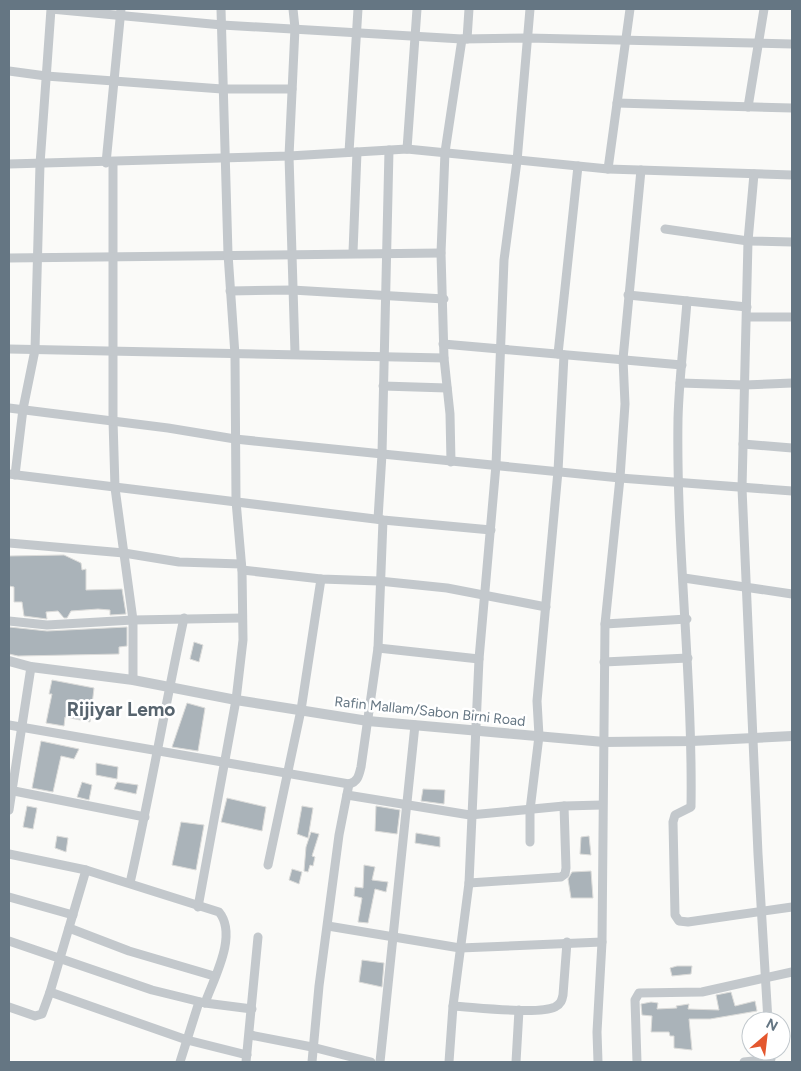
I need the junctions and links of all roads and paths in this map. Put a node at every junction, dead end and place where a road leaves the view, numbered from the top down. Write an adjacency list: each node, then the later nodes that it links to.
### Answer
1 (221, 9): 10 (street)
2 (294, 9): 11 (street)
3 (358, 9): 12 (street)
4 (417, 9): 13 (street)
5 (470, 9): 15 (street)
6 (530, 9): 14 (street)
7 (630, 9): 16 (street)
8 (764, 9): 17 (street)
9 (121, 12): 10 (street); 20 (street); 21 (street)
10 (222, 25): 11 (street); 22 (street)
11 (295, 28): 12 (street); 23 (street)
12 (357, 32): 13 (street); 29 (street)
13 (415, 35): 15 (street); 27 (street)
14 (527, 38): 15 (street); 16 (street); 33 (street)
15 (465, 39): 30 (street)
16 (626, 40): 17 (street); 24 (street)
17 (757, 44): 18 (street); 25 (street)
18 (792, 44)
19 (9, 70): 20 (street)
20 (46, 76): 21 (street); 36 (street)
21 (113, 79): 22 (street); 34 (street)
22 (222, 89): 23 (street); 32 (street)
23 (292, 89): 31 (street)
24 (617, 103): 25 (street); 38 (street)
25 (748, 107): 26 (street)
26 (792, 108)
27 (407, 149): 28 (street); 30 (street)
28 (389, 150): 29 (street); 49 (street)
29 (353, 152): 31 (street); 45 (street)
30 (445, 152): 33 (street); 46 (street)
31 (289, 156): 32 (street); 48 (street)
32 (224, 158): 34 (street); 47 (street)
33 (517, 161): 37 (street); 63 (street)
34 (110, 163): 36 (street); 50 (street)
35 (9, 164): 36 (street)
36 (40, 164): 52 (street)
37 (578, 166): 38 (street); 68 (street)
38 (608, 169): 39 (street)
39 (641, 170): 40 (street); 56 (street)
40 (754, 174): 41 (street); 43 (street)
41 (792, 175)
42 (665, 230): 43 (street)
43 (748, 241): 44 (street); 59 (street)
44 (792, 242)
45 (353, 252): 48 (street); 49 (street)
46 (441, 253): 49 (street); 57 (street)
47 (228, 254): 48 (street); 50 (street); 54 (street)
48 (293, 254): 53 (street)
49 (386, 254): 55 (street)
50 (115, 255): 52 (street); 65 (street)
51 (9, 258): 52 (street)
52 (38, 258): 64 (street)
53 (292, 290): 54 (street); 55 (street); 66 (street)
54 (230, 291): 67 (street)
55 (385, 296): 57 (street); 69 (street)
56 (628, 296): 58 (street); 71 (street)
57 (444, 299): 61 (street)
58 (687, 302): 59 (street); 72 (street)
59 (747, 312): 60 (street); 75 (street)
60 (792, 317)
61 (444, 344): 63 (street); 70 (street)
62 (9, 349): 64 (street)
63 (500, 349): 68 (street); 86 (street)
64 (35, 350): 65 (street); 79 (street)
65 (114, 352): 67 (street); 80 (street)
66 (295, 353): 67 (street); 69 (street)
67 (235, 355): 81 (street)
68 (561, 355): 71 (street); 87 (street)
69 (384, 357): 70 (street); 76 (street)
70 (444, 358): 77 (street)
71 (623, 359): 72 (street); 89 (street)
72 (682, 364): 73 (street)
73 (680, 382): 75 (street); 90 (street)
74 (792, 383): 75 (street)
75 (744, 385): 82 (street)
76 (383, 386): 77 (street); 84 (street)
77 (447, 388): 85 (street)
78 (9, 408): 79 (street)
79 (23, 409): 80 (street); 88 (street)
80 (113, 420): 81 (street); 91 (street)
81 (235, 439): 84 (street); 94 (street)
82 (743, 444): 83 (street); 92 (street)
83 (792, 448)
84 (382, 454): 85 (street); 95 (street)
85 (451, 462): 86 (street)
86 (496, 464): 87 (street); 96 (street)
87 (558, 471): 89 (street); 106 (street)
88 (12, 474): 91 (street)
89 (620, 478): 90 (street); 112 (street)
90 (679, 483): 92 (street); 100 (street)
91 (115, 488): 94 (street); 98 (street)
92 (742, 488): 93 (street); 103 (street)
93 (792, 491)
94 (236, 501): 95 (street); 99 (street)
95 (381, 520): 96 (street); 102 (street)
96 (491, 530): 104 (street)
97 (9, 543): 98 (street)
98 (124, 554): 99 (street); 110 (street)
99 (242, 567): 101 (street); 108 (street)
100 (684, 578): 103 (street); 109 (street)
101 (321, 579): 102 (street); 122 (street)
102 (379, 581): 104 (street); 113 (street)
103 (746, 586): 105 (street); 130 (street)
104 (484, 594): 106 (street); 115 (street)
105 (792, 594)
106 (546, 607): 128 (street)
107 (184, 618): 108 (street); 110 (street); 120 (street)
108 (242, 618): 121 (street)
109 (687, 619): 112 (street); 114 (street)
110 (133, 620): 111 (street); 119 (street)
111 (9, 621)
112 (604, 624): 117 (street)
113 (378, 648): 115 (street); 123 (street)
114 (688, 658): 117 (street); 132 (street)
115 (479, 659): 127 (street)
116 (9, 661): 118 (street, Rafin Mallam/Sabon Birni Road)
117 (604, 662): 131 (street)
118 (31, 667): 119 (street, Rafin Mallam/Sabon Birni Road); 126 (street)
119 (133, 680): 120 (street, Rafin Mallam/Sabon Birni Road)
120 (169, 687): 121 (street, Rafin Mallam/Sabon Birni Road); 133 (street)
121 (236, 700): 122 (street, Rafin Mallam/Sabon Birni Road); 134 (street)
122 (301, 710): 123 (street, Rafin Mallam/Sabon Birni Road); 135 (street)
123 (368, 721): 125 (street, Rafin Mallam/Sabon Birni Road); 136 (street)
124 (9, 725): 126 (street)
125 (415, 726): 127 (street, Rafin Mallam/Sabon Birni Road); 139 (street)
126 (21, 728): 133 (street); 137 (street)
127 (476, 731): 128 (street, Rafin Mallam/Sabon Birni Road); 144 (street)
128 (539, 736): 131 (street, Rafin Mallam/Sabon Birni Road); 143 (street)
129 (792, 736): 130 (street, Rafin Mallam/Sabon Birni Road)
130 (754, 737): 132 (street, Rafin Mallam/Sabon Birni Road); 155 (street)
131 (604, 742): 132 (street, Rafin Mallam/Sabon Birni Road); 140 (street)
132 (692, 742): 155 (street)
133 (156, 752): 134 (street); 145 (street)
134 (225, 762): 135 (street); 153 (street)
135 (289, 775): 136 (street); 148 (street)
136 (349, 784): 138 (street)
137 (10, 791): 142 (street); 145 (street)
138 (347, 796): 139 (street); 157 (street)
139 (406, 804): 144 (street); 159 (street)
140 (602, 805): 141 (street); 163 (street)
141 (564, 806): 143 (street); 151 (street)
142 (9, 810)
143 (530, 810): 144 (street); 146 (street)
144 (470, 815): 151 (street)
145 (145, 817): 150 (street)
146 (530, 842)
147 (9, 854): 149 (street)
148 (268, 865)
149 (86, 870): 150 (street); 156 (street)
150 (130, 883): 153 (street)
151 (469, 883): 164 (street)
152 (9, 896): 156 (street)
153 (198, 907): 167 (street)
154 (792, 907): 155 (street)
155 (763, 911): 168 (street)
156 (73, 915): 158 (street)
157 (328, 926): 159 (street); 178 (street)
158 (69, 928): 165 (street); 167 (street)
159 (394, 936): 164 (street); 183 (street)
160 (258, 937): 173 (street)
161 (9, 941): 165 (street)
162 (567, 942): 163 (street); 164 (street); 174 (street)
163 (602, 942): 186 (street)
164 (460, 948): 171 (street)
165 (60, 959): 169 (street); 170 (street)
166 (792, 972): 168 (street)
167 (214, 976): 170 (street)
168 (765, 977): 175 (street); 187 (street)
169 (50, 992): 172 (street); 177 (street)
170 (202, 1003): 173 (street); 177 (street)
171 (453, 1006): 174 (street); 184 (street)
172 (9, 1007)
173 (252, 1009): 176 (street)
174 (519, 1010): 185 (street)
175 (767, 1011)
176 (250, 1035): 178 (street); 179 (street)
177 (187, 1040): 179 (street); 180 (street)
178 (312, 1047): 181 (street); 182 (street)
179 (247, 1059)
180 (180, 1062)
181 (312, 1062)
182 (371, 1062)
183 (380, 1062)
184 (449, 1062)
185 (516, 1062)
186 (598, 1062)
187 (637, 1062)

